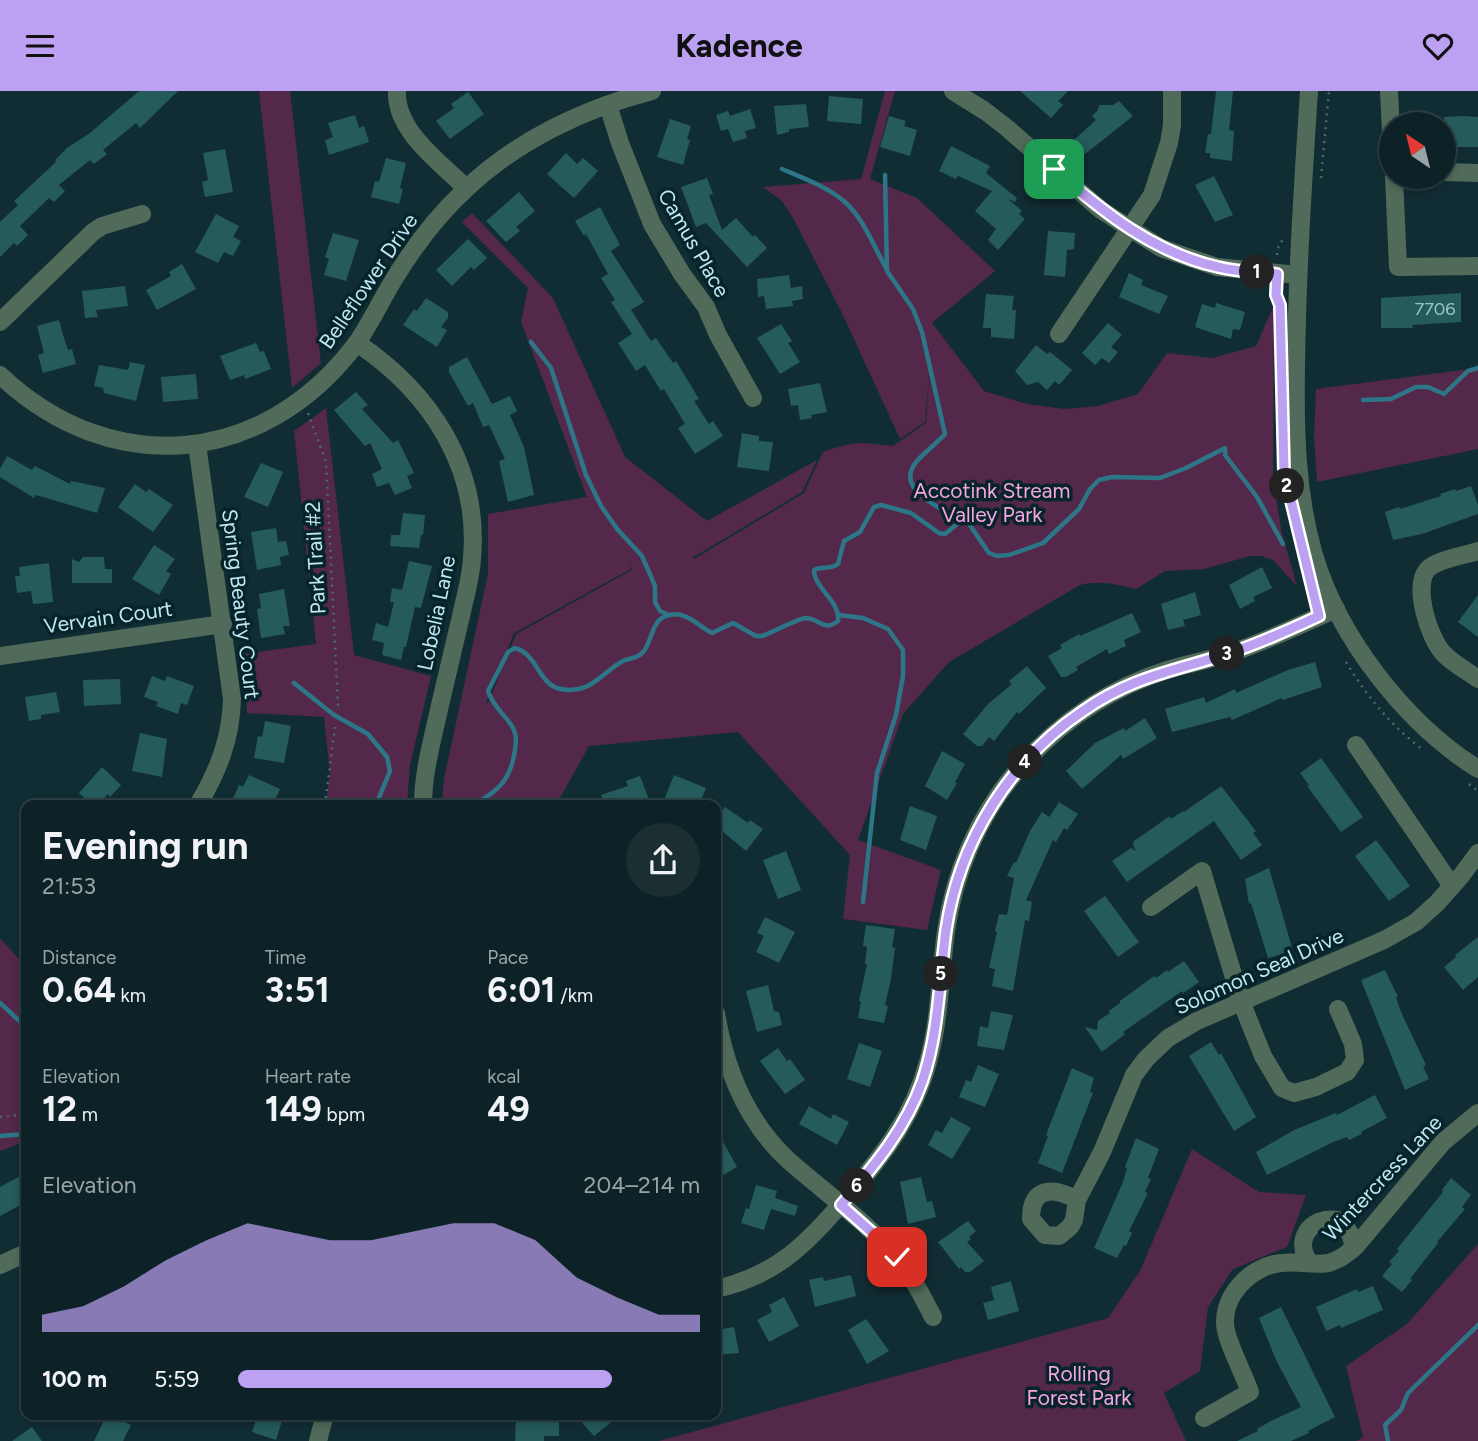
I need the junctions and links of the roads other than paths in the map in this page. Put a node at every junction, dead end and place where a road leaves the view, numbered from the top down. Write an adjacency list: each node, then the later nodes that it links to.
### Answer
1 (397, 91): 11 (street)
2 (652, 91): 7 (street, Belleflower Drive)
3 (953, 91): 14 (street)
4 (1172, 91): 14 (street)
5 (1309, 91): 16 (street)
6 (1389, 91): 8 (street)
7 (608, 105): 11 (street, Belleflower Drive); 21 (street, Camus Place)
8 (1390, 112)
9 (1456, 172): 10 (street)
10 (1478, 173)
11 (466, 188): 19 (street, Belleflower Drive)
12 (1395, 189): 15 (street)
13 (142, 214): 17 (street)
14 (1130, 228): 16 (street); 18 (street)
15 (1478, 266)
16 (1298, 275): 24 (street)
17 (0, 322)
18 (1059, 334)
19 (357, 343): 22 (street, Belleflower Drive); 31 (street, Lobelia Lane)
20 (0, 375): 22 (street, Belleflower Drive)
21 (754, 398)
22 (197, 444): 25 (street, Spring Beauty Court)
23 (1478, 551): 27 (street)
24 (1336, 609): 29 (street); 40 (street)
25 (223, 624): 26 (street, Vervain Court); 30 (street, Spring Beauty Court)
26 (0, 656)
27 (1478, 679)
28 (1356, 745): 33 (street)
29 (1473, 776)
30 (201, 800)
31 (424, 800)
32 (1478, 853): 33 (street, Solomon Seal Drive)
33 (1452, 886): 35 (street, Solomon Seal Drive)
34 (1151, 907): 35 (street)
35 (1241, 1001): 36 (street); 39 (street, Solomon Seal Drive)
36 (1338, 1009)
37 (721, 1045): 40 (street)
38 (1478, 1113): 41 (street, Wintercress Lane)
39 (1077, 1200)
40 (841, 1205): 45 (street); 46 (street)
41 (1353, 1249): 43 (street, Wintercress Lane); 43 (street)
42 (21, 1255): 44 (street)
43 (1310, 1263): 47 (street, Wintercress Lane)
44 (0, 1265)
45 (721, 1288)
46 (933, 1317)
47 (1204, 1418)
48 (323, 1420): 49 (street)
49 (318, 1441)

